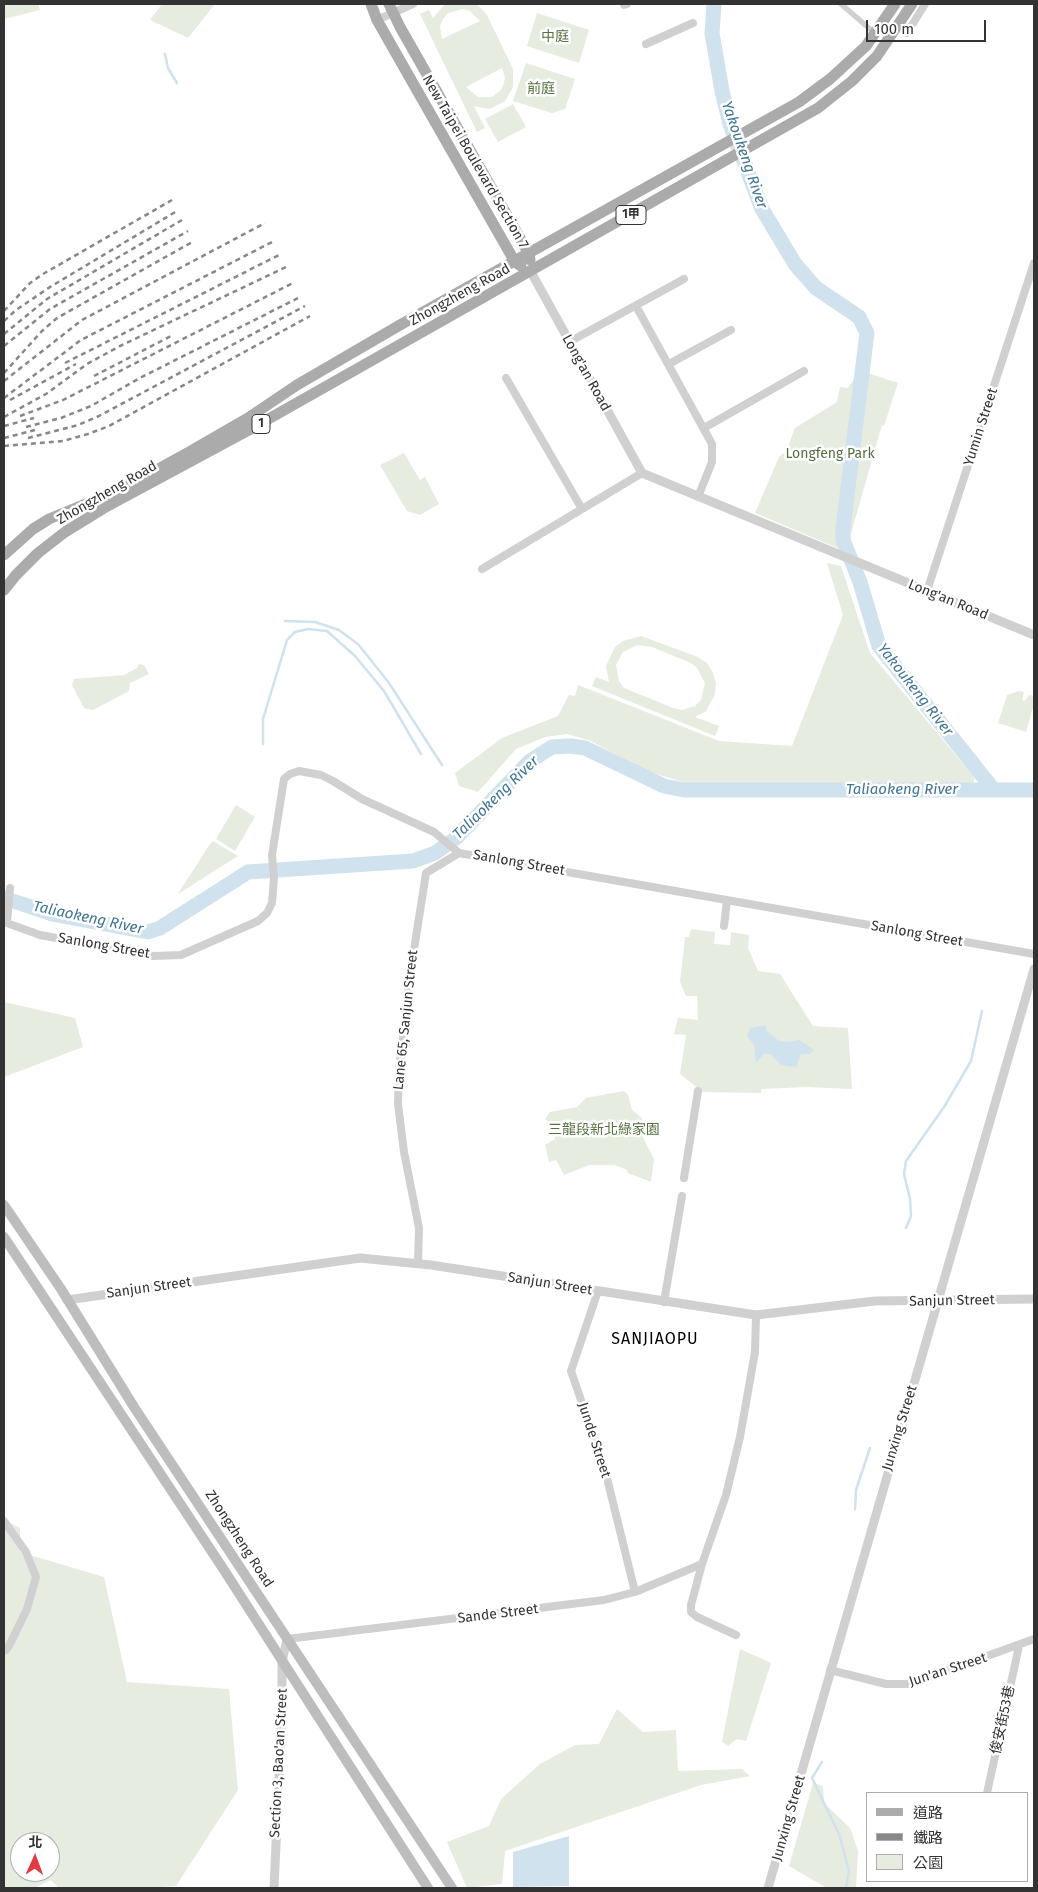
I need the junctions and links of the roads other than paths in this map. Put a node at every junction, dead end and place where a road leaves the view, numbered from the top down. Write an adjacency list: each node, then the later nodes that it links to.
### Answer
1 (371, 4): 8 (main road, New Taipei Boulevard Section 7)
2 (413, 4): 7 (street)
3 (841, 4): 11 (street)
4 (895, 4): 11 (main road, Zhongzheng Road / 1甲)
5 (912, 4): 13 (main road, Zhongzheng Road / 1甲)
6 (925, 4): 10 (street)
7 (391, 8): 8 (street); 14 (main road, New Taipei Boulevard Section 7)
8 (378, 20): 15 (main road, New Taipei Boulevard Section 7)
9 (693, 23): 12 (street)
10 (907, 33)
11 (870, 35): 13 (main road); 14 (main road, Zhongzheng Road / 1甲)
12 (646, 44)
13 (881, 50): 17 (main road, Zhongzheng Road / 1甲)
14 (529, 254): 15 (main road, Zhongzheng Road / 1甲); 17 (main road, New Taipei Boulevard Section 7)
15 (515, 262): 17 (main road, New Taipei Boulevard Section 7); 29 (main road, Zhongzheng Road / 1)
16 (1034, 263): 34 (street, Yumin Street)
17 (531, 272): 21 (street, Long'an Road); 30 (main road, Zhongzheng Road / 1)
18 (684, 279): 19 (street)
19 (636, 306): 21 (street); 22 (street)
20 (731, 330): 22 (street)
21 (569, 342): 26 (street, Long'an Road)
22 (669, 364): 25 (street)
23 (804, 370): 25 (street)
24 (506, 378): 28 (street)
25 (704, 428): 27 (street)
26 (642, 473): 27 (street); 28 (street)
27 (698, 497): 34 (street, Long'an Road)
28 (582, 509): 32 (street)
29 (67, 512): 30 (main road); 31 (main road, Zhongzheng Road / 1)
30 (76, 525): 33 (main road, Zhongzheng Road / 1)
31 (4, 555)
32 (482, 570)
33 (4, 590)
34 (927, 591): 35 (street, Long'an Road)
35 (1034, 635)
36 (456, 851): 38 (street, Sanlong Street); 39 (street, Sanlong Street); 48 (street, Lane 65, Sanjun Street)
37 (10, 888): 39 (street)
38 (727, 900): 40 (street); 41 (street, Sanlong Street)
39 (5, 922)
40 (724, 926)
41 (1034, 954)
42 (1034, 969): 52 (street, Junxing Street)
43 (698, 1091): 44 (street)
44 (684, 1178)
45 (682, 1196): 53 (street)
46 (4, 1205): 50 (main road, Zhongzheng Road)
47 (4, 1237): 54 (main road)
48 (418, 1264): 49 (street, Sanjun Street); 50 (street, Sanjun Street)
49 (598, 1291): 53 (street, Sanjun Street); 58 (street, Junde Street)
50 (67, 1300): 54 (main road); 60 (main road, Zhongzheng Road)
51 (1034, 1300): 52 (street, Sanjun Street)
52 (939, 1301): 55 (street, Sanjun Street); 65 (street, Junxing Street)
53 (664, 1302): 55 (street, Sanjun Street)
54 (48, 1305): 64 (main road)
55 (756, 1315): 57 (street)
56 (4, 1521): 63 (street)
57 (702, 1564): 58 (street, Sande Street); 59 (street)
58 (635, 1592): 60 (street, Sande Street)
59 (736, 1635)
60 (287, 1639): 64 (street, Section 3, Bao'an Street); 69 (main road, Zhongzheng Road)
61 (1034, 1639): 62 (street, Jun'an Street)
62 (1019, 1646): 65 (street, Jun'an Street); 66 (street, 俊安街53巷)
63 (4, 1650)
64 (282, 1662): 67 (street, Section 3, Bao'an Street); 68 (main road)
65 (830, 1670): 70 (street, Junxing Street)
66 (987, 1792)
67 (274, 1888)
68 (428, 1888)
69 (452, 1888)
70 (768, 1888)

